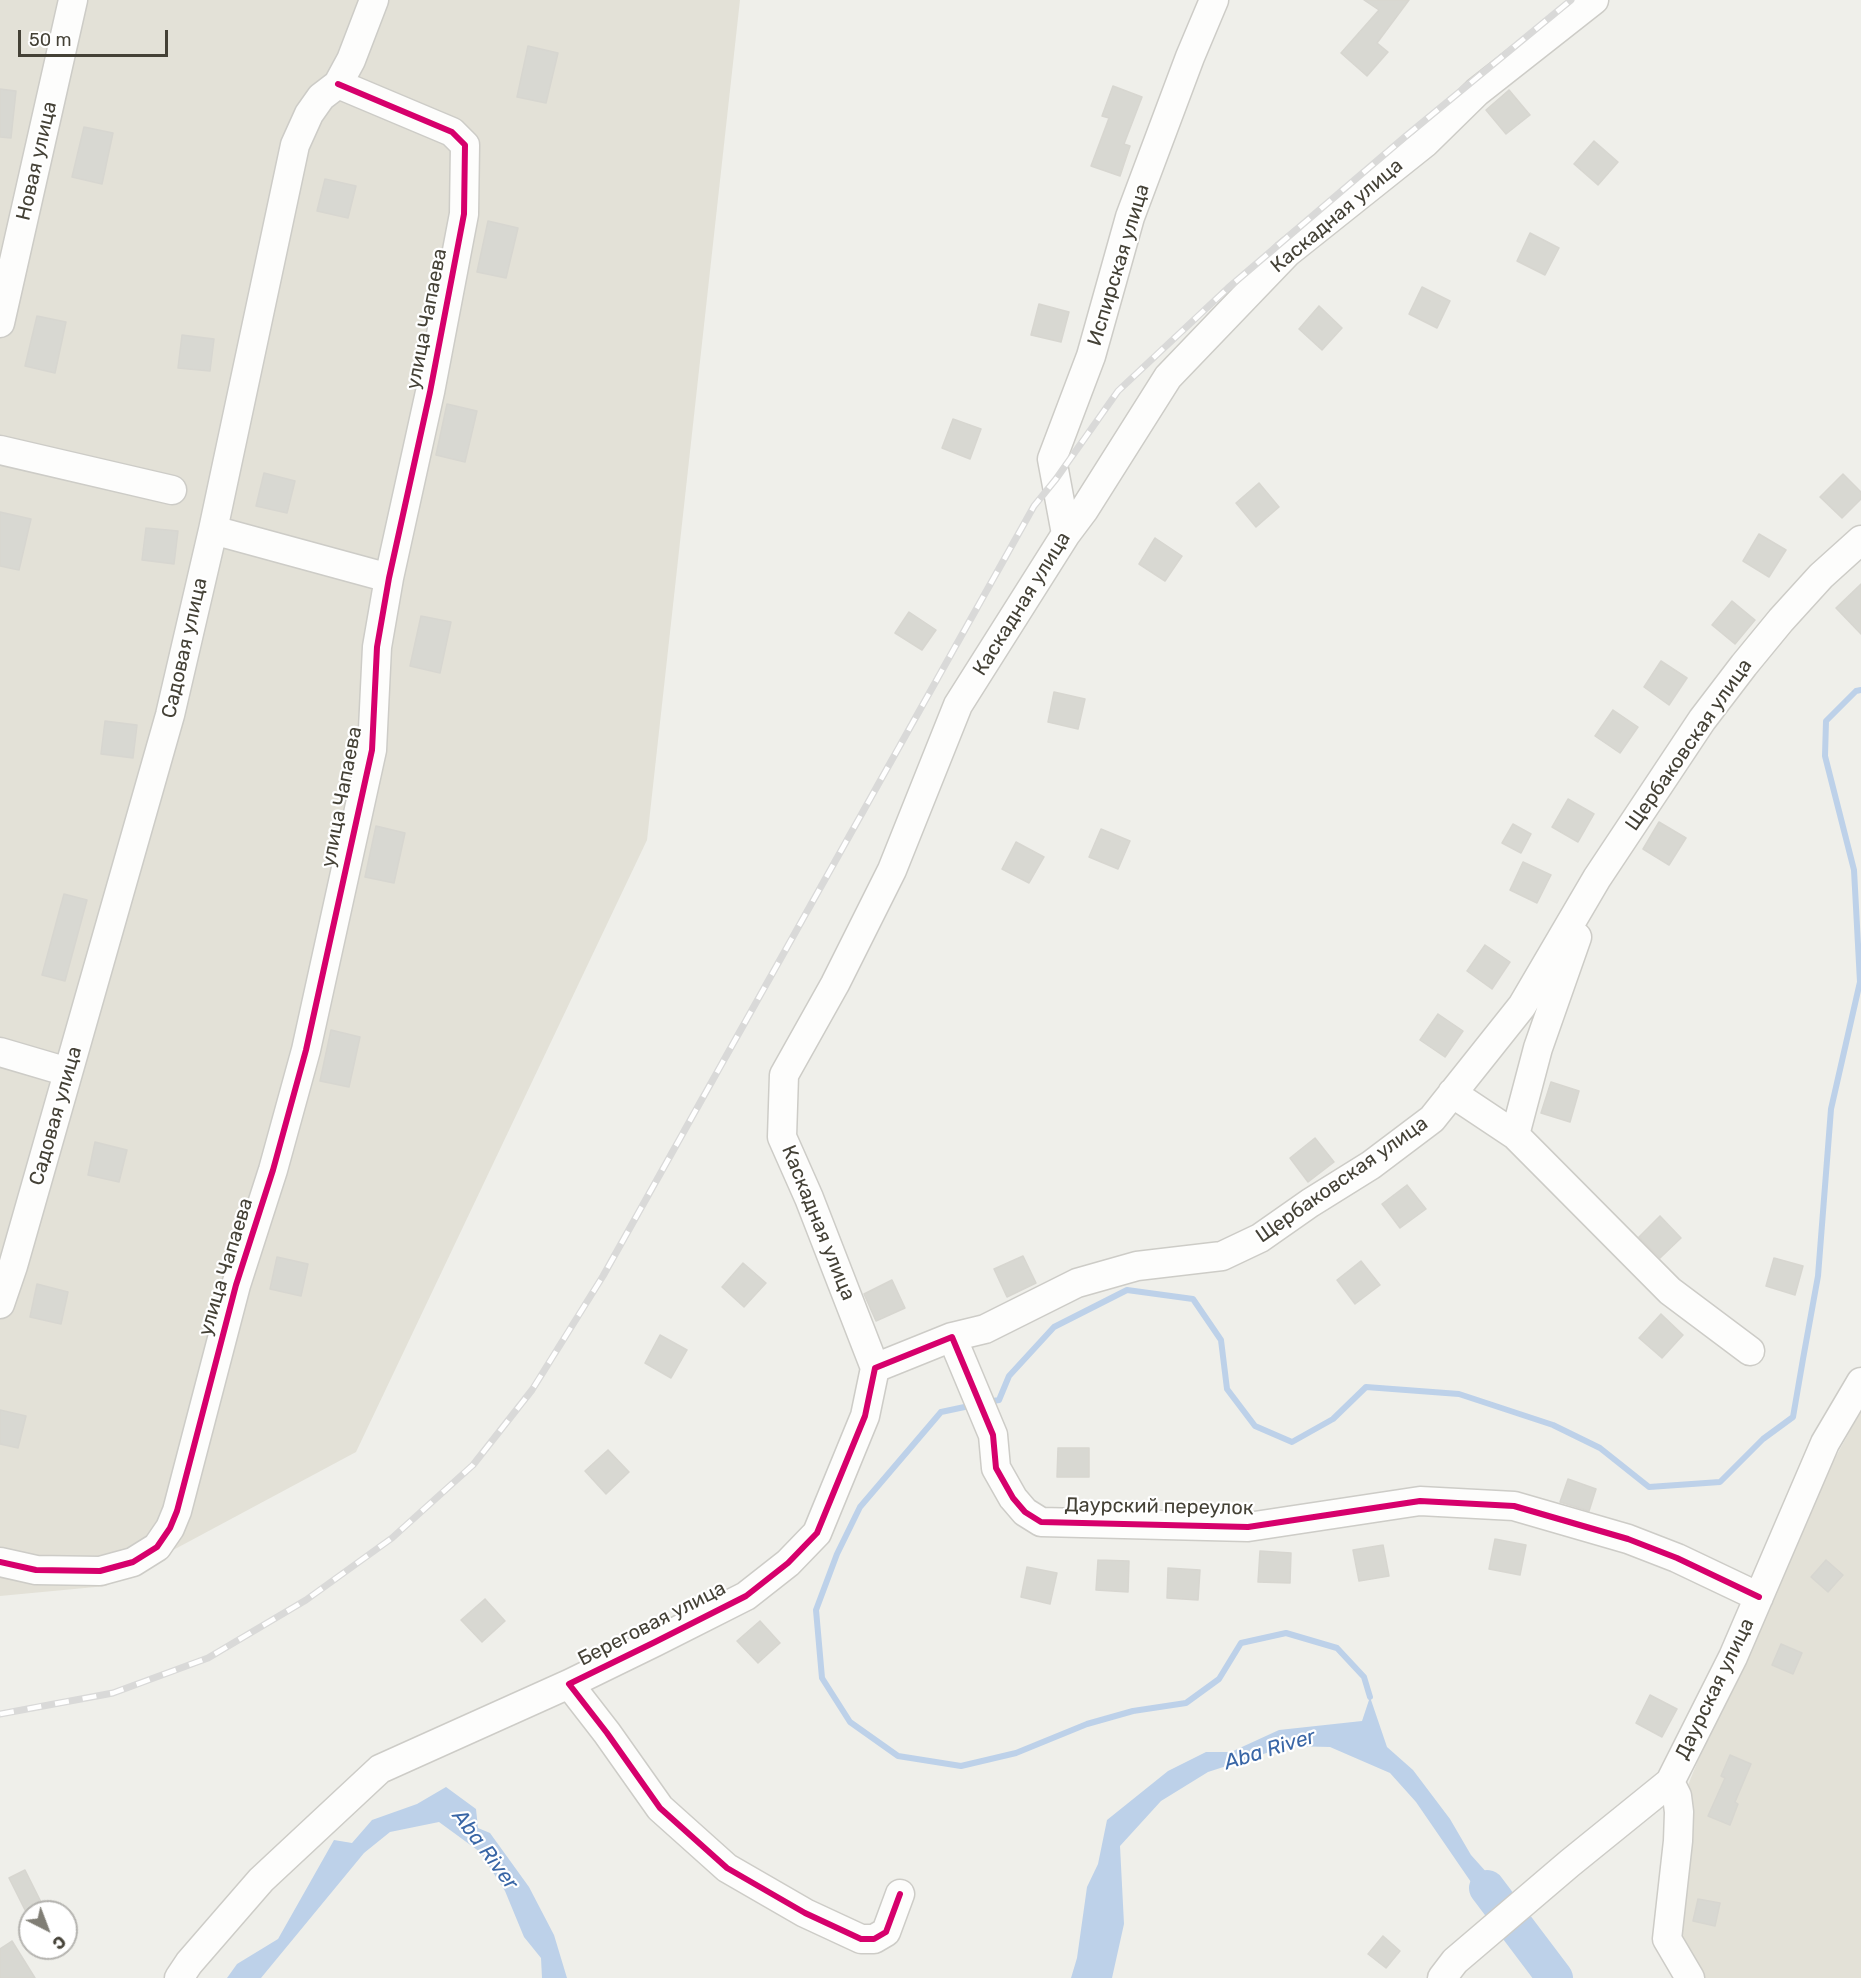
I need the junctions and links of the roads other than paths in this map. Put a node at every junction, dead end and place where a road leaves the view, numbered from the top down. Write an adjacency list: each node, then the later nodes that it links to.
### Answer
1 (73, 0): 6 (street, Новая улица)
2 (374, 0): 5 (street, Садовая улица)
3 (1214, 0): 10 (street, Испирская улица)
4 (1594, 0): 10 (street, Каскадная улица)
5 (338, 84): 9 (street, Садовая улица); 12 (street, улица Чапаева)
6 (0, 323)
7 (0, 450): 8 (street)
8 (172, 490)
9 (213, 530): 12 (street); 15 (street, Садовая улица)
10 (1066, 534): 21 (street, Каскадная улица)
11 (1861, 540): 13 (street, Щербаковская улица)
12 (389, 578): 23 (street, улица Чапаева)
13 (1597, 878): 16 (street, Щербаковская улица); 17 (street, Щербаковская улица)
14 (0, 1052): 15 (street)
15 (68, 1072): 18 (street, Садовая улица)
16 (1452, 1093): 17 (street); 19 (street, Щербаковская улица)
17 (1515, 1135): 20 (street)
18 (0, 1304)
19 (952, 1338): 21 (street, Щербаковская улица); 24 (street, Даурский переулок)
20 (1750, 1351)
21 (875, 1368): 25 (street, Береговая улица)
22 (1861, 1382): 24 (street, Даурская улица)
23 (0, 1562)
24 (1759, 1597): 26 (street, Даурская улица)
25 (568, 1684): 27 (street, Береговая улица); 29 (street)
26 (1670, 1782): 28 (street, Даурская улица); 30 (street)
27 (900, 1894)
28 (1448, 1970)
29 (178, 1978)
30 (1690, 1978)

